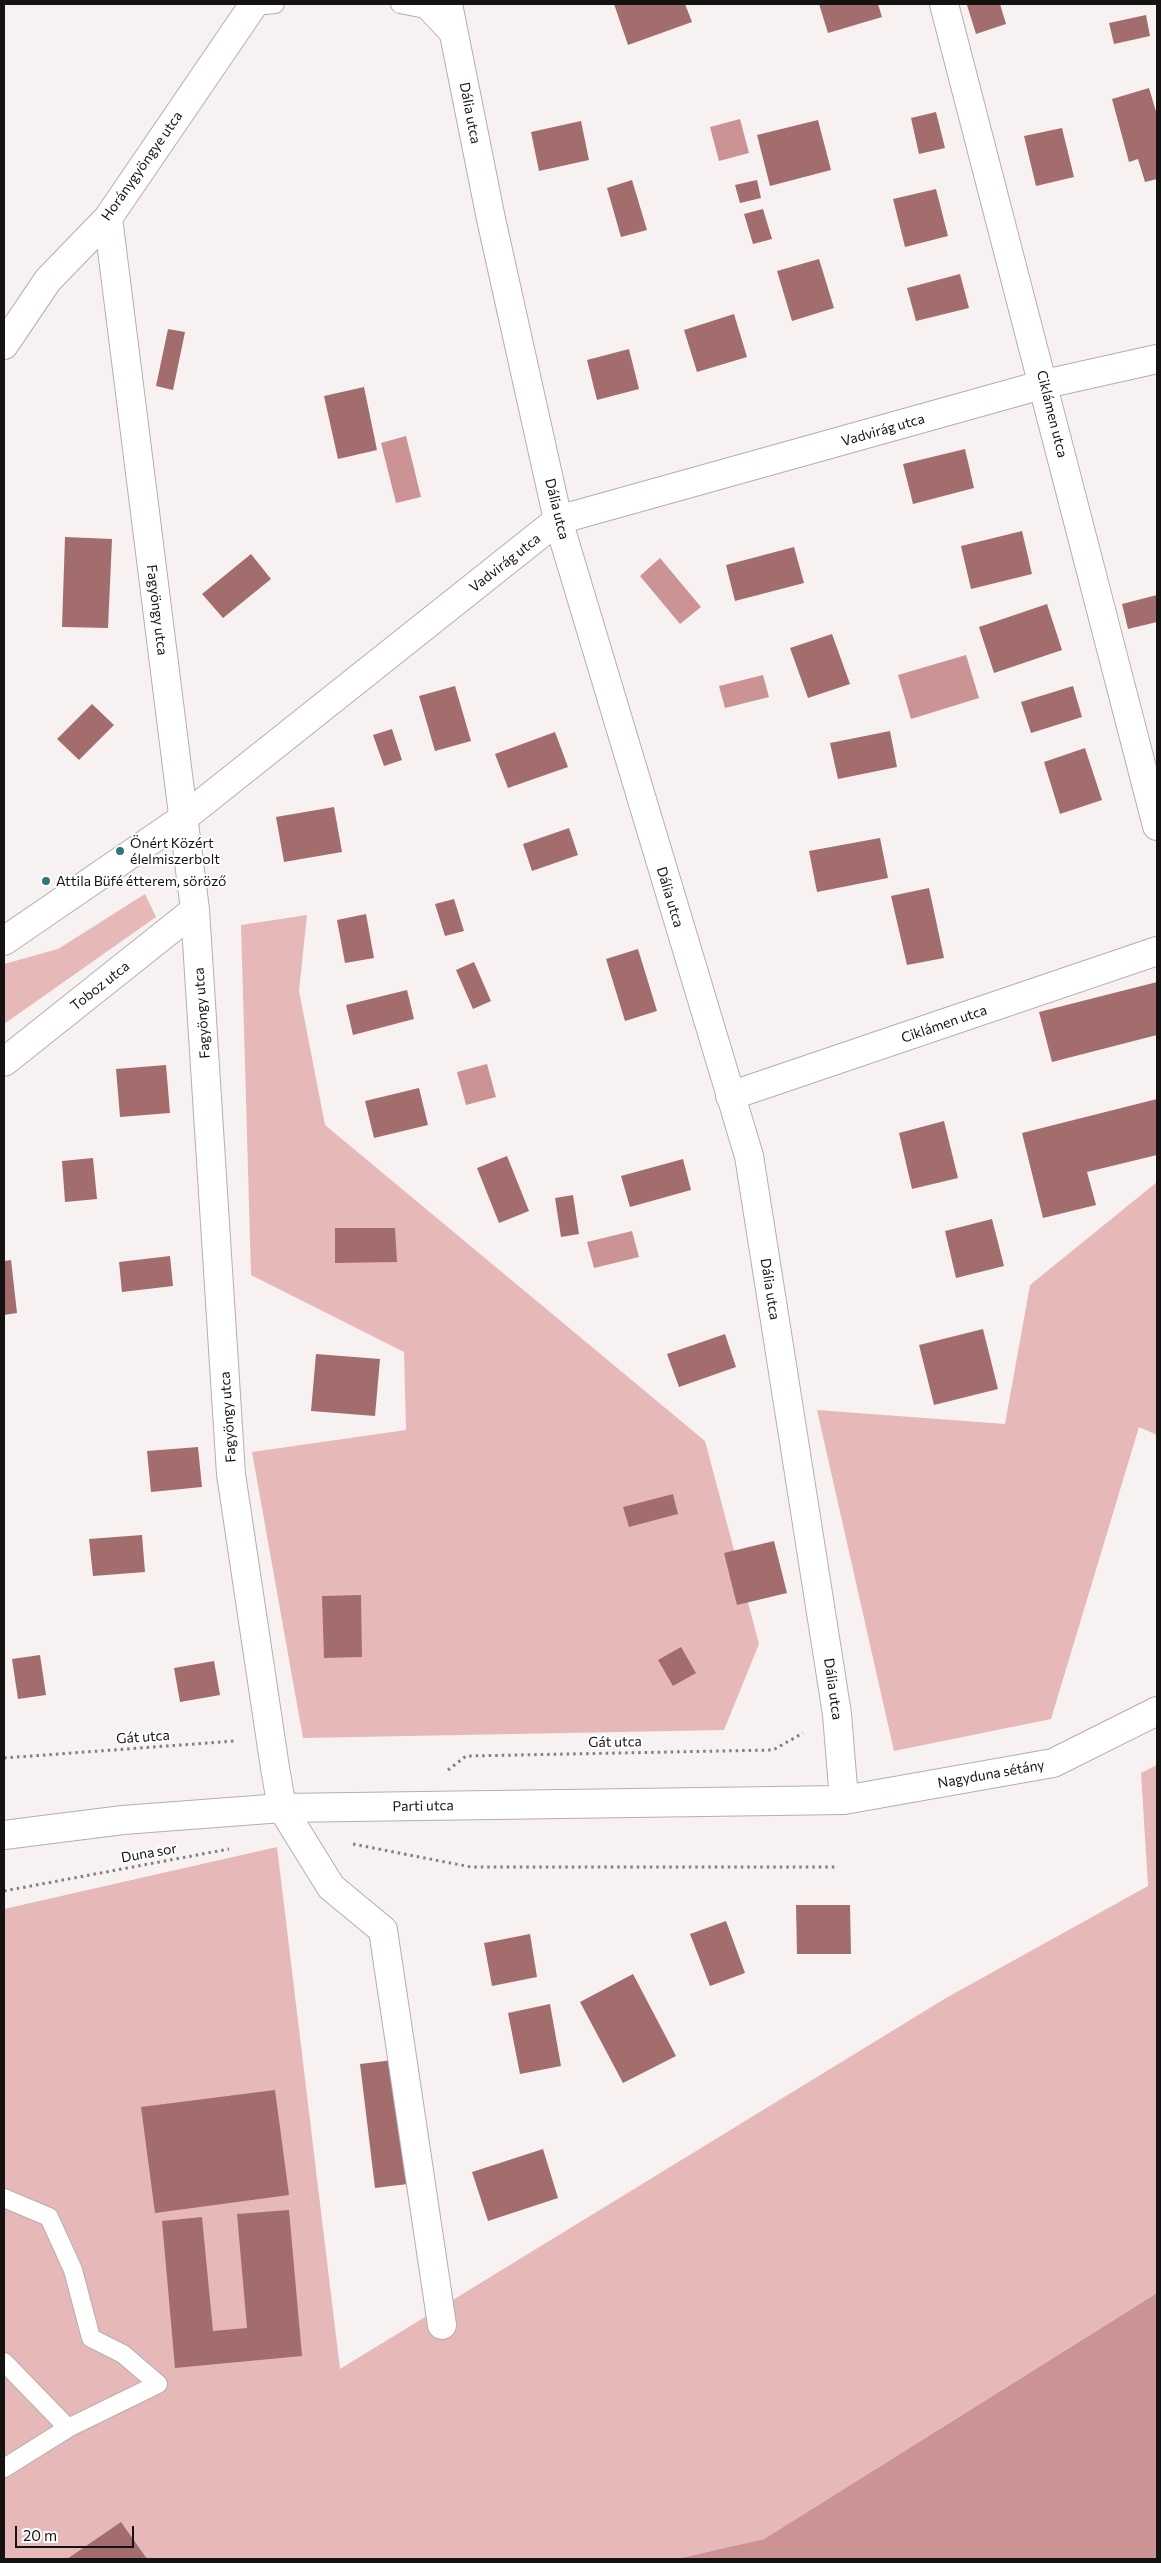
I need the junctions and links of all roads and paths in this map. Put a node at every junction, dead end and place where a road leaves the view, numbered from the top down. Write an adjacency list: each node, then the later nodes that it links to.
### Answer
1 (260, 4): 6 (street, Horánygyöngye utca)
2 (400, 4): 5 (lane)
3 (448, 4): 5 (street, Dália utca)
4 (944, 4): 9 (street, Ciklámen utca)
5 (456, 41): 10 (street, Dália utca)
6 (108, 218): 7 (street, Horánygyöngye utca); 11 (street, Fagyöngy utca)
7 (4, 345)
8 (1157, 360): 9 (street, Vadvirág utca)
9 (1045, 384): 10 (street, Vadvirág utca); 12 (street, Ciklámen utca)
10 (558, 520): 11 (street, Vadvirág utca); 17 (street, Dália utca)
11 (182, 819): 13 (street, Fagyöngy utca); 14 (street, Vadvirág utca)
12 (1157, 826)
13 (195, 910): 16 (street, Toboz utca); 21 (street, Fagyöngy utca)
14 (4, 941)
15 (1157, 951): 17 (street, Ciklámen utca)
16 (4, 1062)
17 (730, 1096): 19 (street, Dália utca)
18 (1157, 1711): 23 (street, Nagyduna sétány)
19 (837, 1714): 22 (path, Gát utca); 23 (street, Dália utca)
20 (4, 1758): 21 (path, Gát utca)
21 (275, 1768): 24 (street, Fagyöngy utca)
22 (444, 1773)
23 (844, 1800): 24 (street, Parti utca)
24 (282, 1808): 25 (street); 26 (street, Parti utca)
25 (297, 1833): 28 (path); 31 (street)
26 (4, 1835)
27 (234, 1848): 29 (path, Duna sor)
28 (836, 1867)
29 (4, 1891)
30 (4, 2198): 33 (lane)
31 (442, 2325)
32 (4, 2362): 33 (lane)
33 (68, 2428): 34 (lane)
34 (4, 2468)

